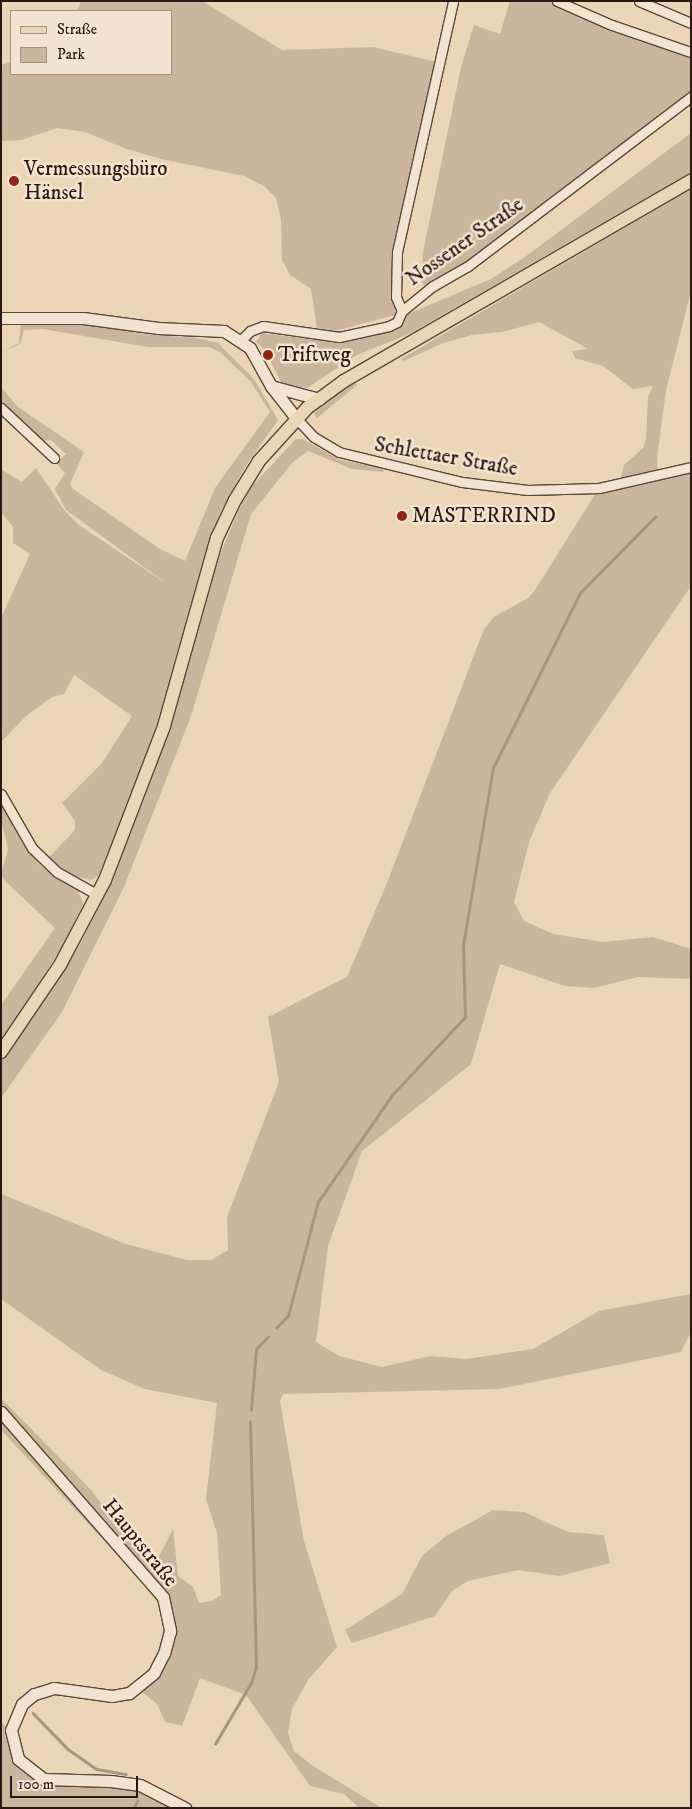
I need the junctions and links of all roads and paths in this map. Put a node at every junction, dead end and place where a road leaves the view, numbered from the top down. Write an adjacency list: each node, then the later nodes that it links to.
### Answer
1 (452, 1): 8 (street)
2 (557, 1): 5 (street)
3 (639, 1): 4 (street)
4 (691, 23)
5 (691, 52)
6 (691, 97): 8 (street, Nossener Straße)
7 (691, 181): 12 (main road)
8 (402, 310): 10 (street, Nossener Straße)
9 (1, 318): 10 (street)
10 (241, 340): 11 (street)
11 (271, 386): 12 (street); 14 (street)
12 (319, 399): 14 (main road)
13 (1, 408): 15 (street)
14 (296, 418): 16 (street, Schlettaer Straße); 18 (main road)
15 (54, 458)
16 (691, 467)
17 (1, 794): 18 (street)
18 (98, 895): 19 (main road)
19 (1, 1052)
20 (1, 1412): 21 (street, Hauptstraße)
21 (185, 1808)

